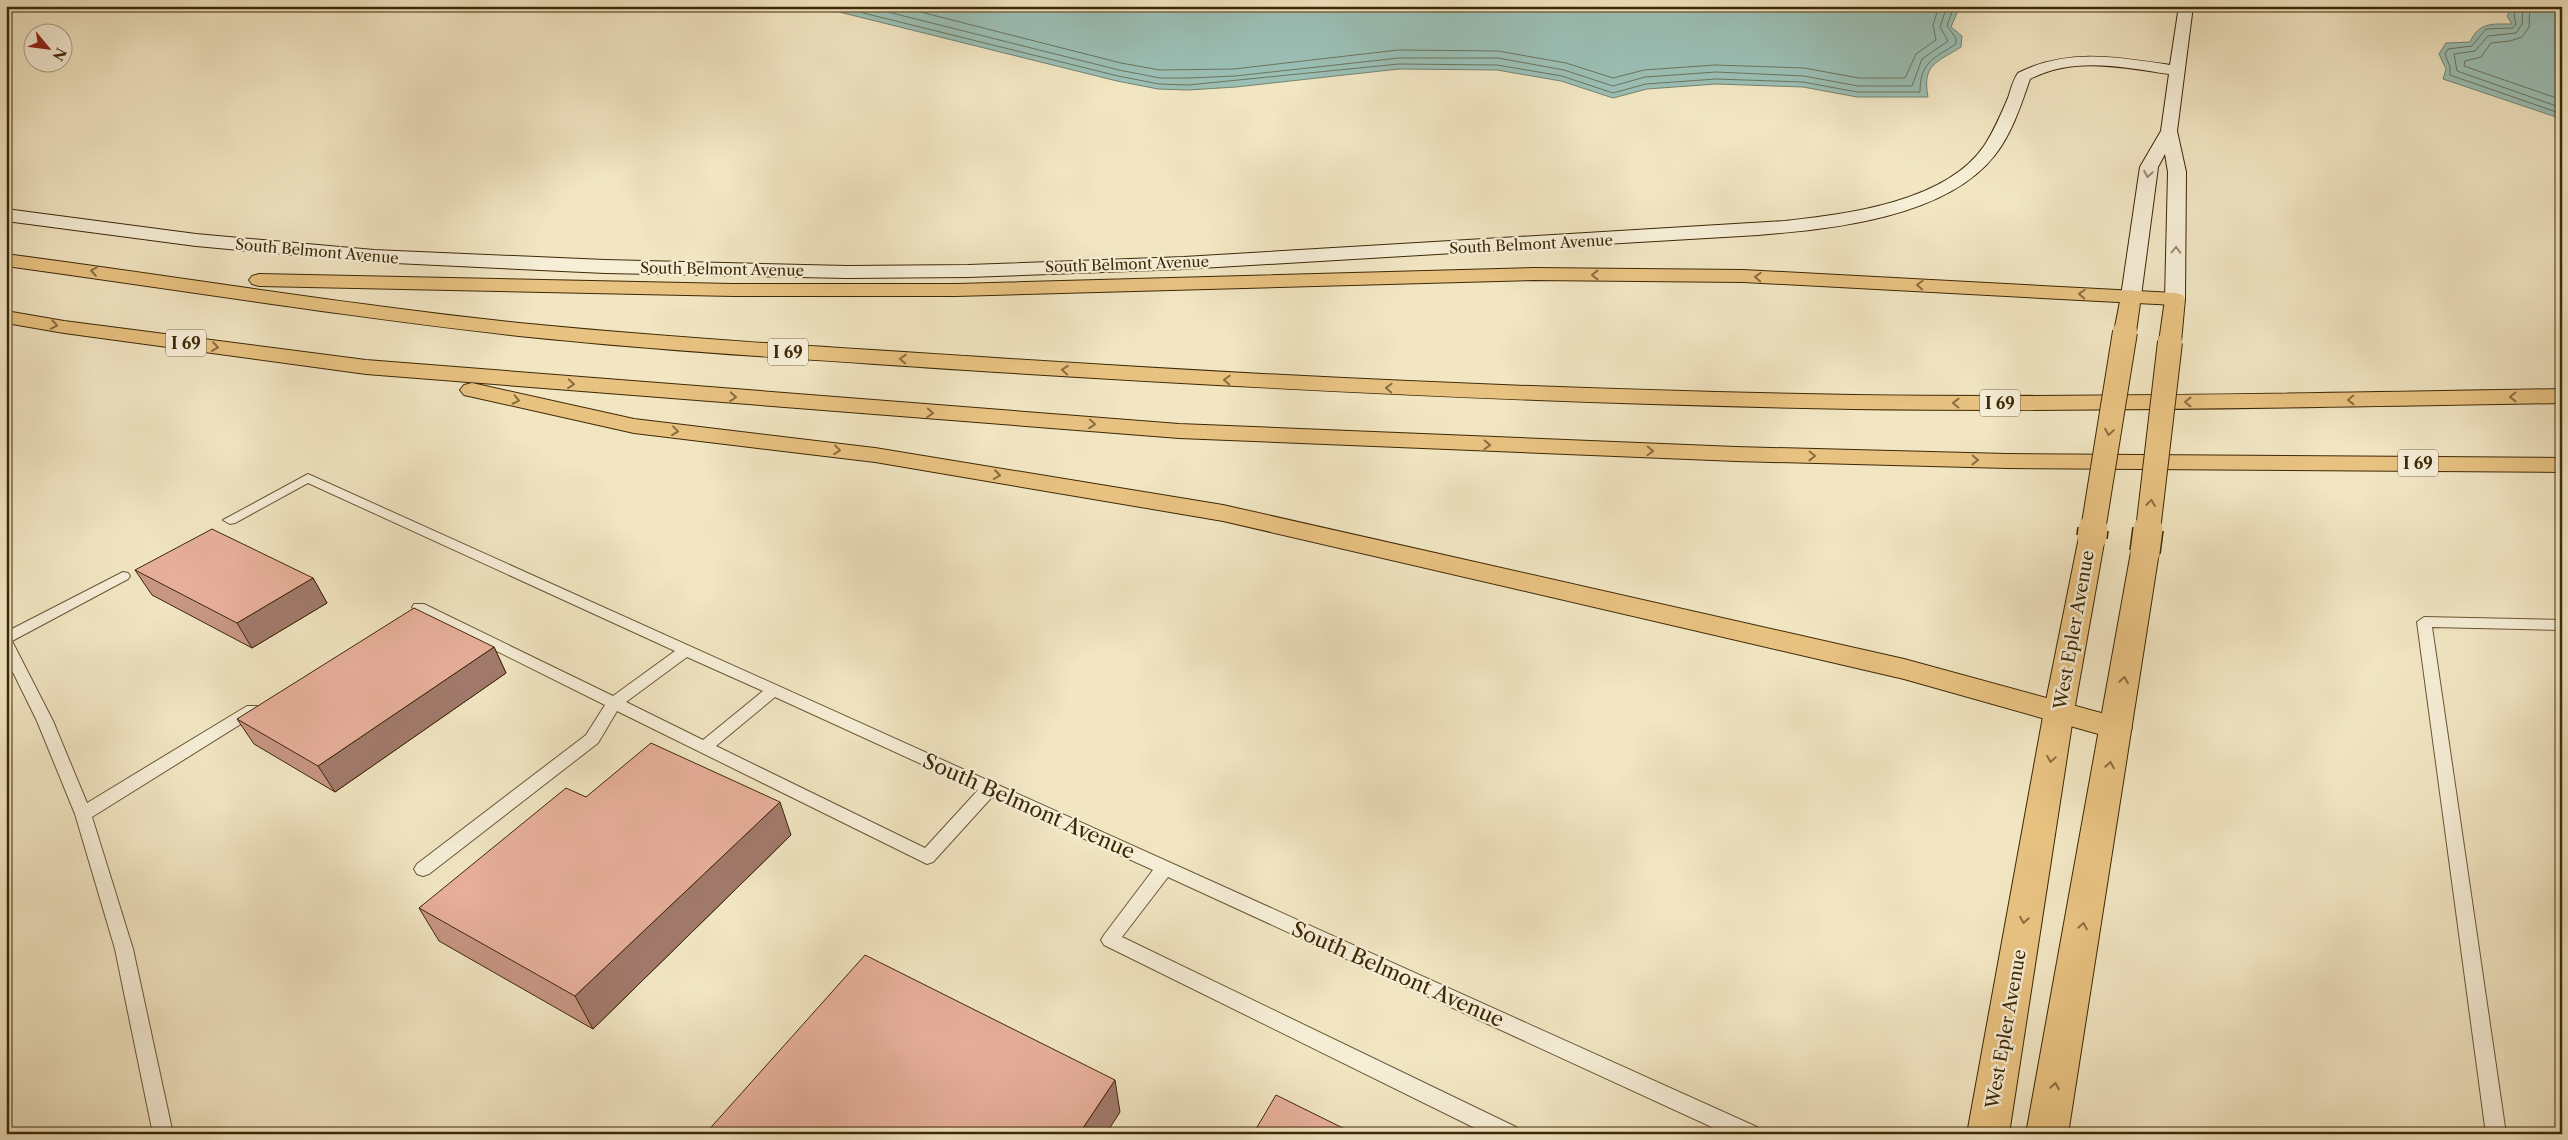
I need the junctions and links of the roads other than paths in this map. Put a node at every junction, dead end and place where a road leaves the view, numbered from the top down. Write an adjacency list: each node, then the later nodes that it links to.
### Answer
1 (2186, 6): 2 (street, West Epler Avenue)
2 (2177, 71): 3 (street, West Epler Avenue); 4 (street, South Belmont Avenue)
3 (2169, 131): 7 (street, West Epler Avenue, one-way to 7); 8 (street, West Epler Avenue, one-way to 3)
4 (6, 215)
5 (6, 260): 6 (main road, I 69, one-way to 5)
6 (142, 278): 7 (main road, one-way to 6); 11 (main road, I 69, one-way to 6)
7 (2131, 296): 8 (main road); 25 (main road, West Epler Avenue, one-way to 25, bridge)
8 (2174, 299): 26 (main road, West Epler Avenue, one-way to 8, bridge)
9 (6, 317): 10 (main road, I 69, one-way to 10)
10 (366, 367): 13 (main road, I 69, one-way to 13); 25 (main road, one-way to 25)
11 (2562, 396)
12 (2562, 453): 13 (main road)
13 (2274, 461): 14 (main road, I 69)
14 (2562, 465)
15 (230, 520): 21 (lane, South Belmont Avenue)
16 (123, 576): 19 (lane)
17 (419, 607): 23 (lane)
18 (2562, 625): 37 (lane)
19 (6, 638)
20 (6, 643): 29 (lane)
21 (686, 650): 22 (lane, South Belmont Avenue); 23 (lane)
22 (774, 690): 27 (lane); 28 (lane, South Belmont Avenue)
23 (614, 703): 27 (lane); 31 (lane)
24 (252, 710): 29 (lane)
25 (2059, 711): 26 (main road); 35 (main road, West Epler Avenue, one-way to 35)
26 (2116, 728): 36 (main road, West Epler Avenue, one-way to 26)
27 (704, 748): 28 (lane)
28 (990, 788): 30 (lane, South Belmont Avenue)
29 (83, 814): 33 (lane)
30 (1165, 868): 32 (lane, South Belmont Avenue); 34 (lane)
31 (423, 869)
32 (1738, 1131)
33 (163, 1134)
34 (1509, 1134)
35 (1988, 1134)
36 (2047, 1134)
37 (2496, 1134)

